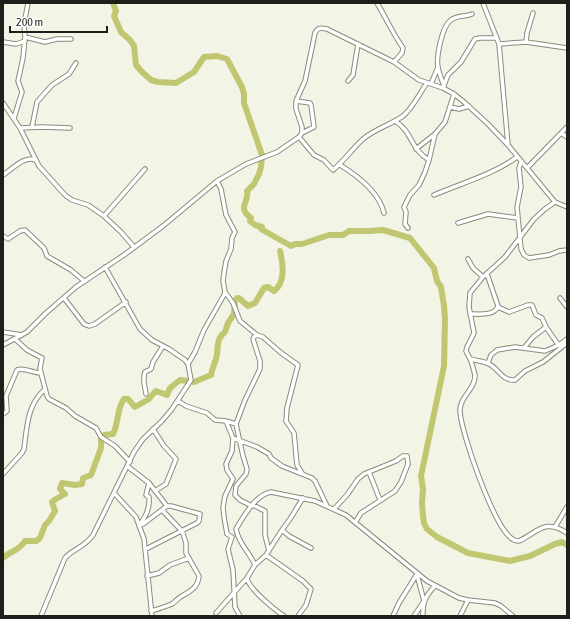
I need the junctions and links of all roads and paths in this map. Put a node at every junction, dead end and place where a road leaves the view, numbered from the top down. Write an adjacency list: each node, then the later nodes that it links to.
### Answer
1 (28, 3): 7 (street)
2 (377, 3): 14 (street)
3 (483, 3): 6 (street)
4 (533, 13): 10 (street)
5 (472, 14): 16 (street)
6 (497, 38): 12 (street); 19 (street)
7 (25, 39): 8 (street); 9 (street); 25 (street)
8 (71, 40)
9 (3, 42)
10 (526, 42): 12 (street); 13 (street)
11 (358, 44): 14 (street); 17 (street); 21 (street)
12 (499, 44): 36 (street)
13 (567, 48)
14 (394, 62): 18 (street)
15 (76, 63): 27 (street)
16 (438, 67): 18 (street); 19 (street)
17 (348, 81)
18 (429, 84): 19 (street); 26 (street)
19 (443, 87): 20 (street)
20 (454, 94): 23 (street); 24 (street)
21 (296, 101): 31 (street); 31 (street)
22 (3, 103): 25 (street)
23 (469, 106): 24 (street); 36 (street)
24 (450, 107): 33 (street)
25 (14, 118): 29 (street)
26 (395, 121): 37 (street); 42 (street)
27 (32, 127): 29 (street); 30 (street)
28 (567, 127): 32 (street)
29 (20, 128): 39 (street)
30 (70, 128)
31 (302, 133): 34 (street)
32 (561, 133): 35 (street); 43 (street)
33 (435, 134): 37 (street); 40 (street)
34 (299, 137): 42 (street); 46 (street)
35 (567, 137)
36 (508, 145): 38 (street)
37 (416, 149): 40 (street)
38 (517, 157): 41 (street); 47 (street)
39 (35, 160): 45 (street); 51 (street)
40 (429, 160): 54 (street)
41 (522, 162): 43 (street); 52 (street)
42 (340, 165): 50 (street)
43 (527, 168): 48 (street)
44 (145, 169): 51 (street)
45 (3, 175)
46 (217, 181): 57 (street); 64 (street)
47 (434, 195)
48 (556, 202): 49 (street); 56 (street)
49 (567, 207)
50 (384, 213)
51 (104, 216): 57 (street)
52 (518, 218): 53 (street); 56 (street)
53 (458, 223)
54 (408, 228)
55 (3, 236): 63 (street)
56 (521, 237): 58 (street); 61 (street)
57 (134, 247): 60 (street)
58 (567, 250)
59 (468, 259): 62 (street)
60 (105, 267): 63 (street); 67 (street)
61 (486, 274): 62 (street); 68 (street)
62 (483, 277): 70 (street)
63 (84, 281): 65 (street)
64 (225, 292): 73 (street); 84 (street)
65 (64, 298): 67 (street); 74 (street)
66 (560, 298): 69 (street)
67 (126, 302): 79 (street)
68 (498, 307): 70 (street); 71 (street)
69 (567, 307)
70 (470, 314): 82 (street)
71 (546, 327): 80 (street); 81 (street)
72 (3, 332): 74 (street)
73 (257, 335): 91 (street); 98 (street)
74 (22, 336): 75 (street)
75 (15, 339): 78 (street); 85 (street)
76 (567, 339): 80 (street)
77 (567, 343): 80 (street)
78 (3, 345)
79 (163, 346): 84 (street); 87 (street)
80 (560, 346): 81 (street); 83 (street)
81 (524, 348): 83 (street)
82 (471, 359): 83 (street); 113 (street)
83 (488, 363)
84 (188, 364): 88 (street)
85 (41, 373): 86 (street); 89 (street)
86 (45, 389): 95 (street); 99 (street)
87 (146, 394)
88 (178, 401): 90 (street); 92 (street)
89 (3, 414)
90 (226, 421): 91 (street); 93 (street)
91 (236, 424): 94 (street)
92 (153, 429): 95 (street); 101 (street)
93 (233, 438): 94 (street); 127 (street)
94 (239, 440): 98 (street); 106 (street)
95 (130, 462): 96 (street)
96 (128, 466): 100 (street); 102 (street)
97 (369, 472): 104 (street); 104 (street); 109 (street)
98 (302, 473): 107 (street)
99 (3, 474)
100 (149, 483): 101 (street); 112 (street)
101 (155, 491): 105 (street)
102 (114, 493): 112 (street); 132 (street)
103 (303, 498): 106 (street); 107 (street); 114 (street)
104 (380, 500): 111 (street)
105 (167, 506): 110 (street); 115 (street)
106 (252, 506): 119 (street); 122 (street)
107 (327, 506): 109 (street)
108 (567, 507): 113 (street)
109 (334, 509): 111 (street)
110 (162, 510): 112 (street); 115 (street)
111 (356, 521): 123 (street)
112 (139, 525): 118 (street)
113 (555, 527): 116 (street)
114 (282, 530): 117 (street); 119 (street)
115 (182, 531): 118 (street); 121 (street)
116 (567, 533)
117 (311, 548)
118 (146, 549): 124 (street)
119 (269, 551): 120 (street)
120 (266, 555): 122 (street); 136 (street)
121 (189, 558): 124 (street); 130 (street)
122 (255, 565): 125 (street)
123 (417, 574): 126 (street); 129 (street); 137 (street)
124 (148, 576): 130 (street)
125 (247, 578): 127 (street); 135 (street)
126 (435, 586): 128 (street); 129 (street)
127 (235, 592): 131 (street); 134 (street)
128 (468, 600): 140 (street); 141 (street)
129 (424, 601): 138 (street); 139 (street)
130 (151, 611): 133 (street)
131 (216, 613)
132 (41, 616)
133 (152, 616)
134 (240, 616)
135 (284, 616)
136 (298, 616)
137 (393, 616)
138 (414, 616)
139 (423, 616)
140 (460, 616)
141 (513, 616)

